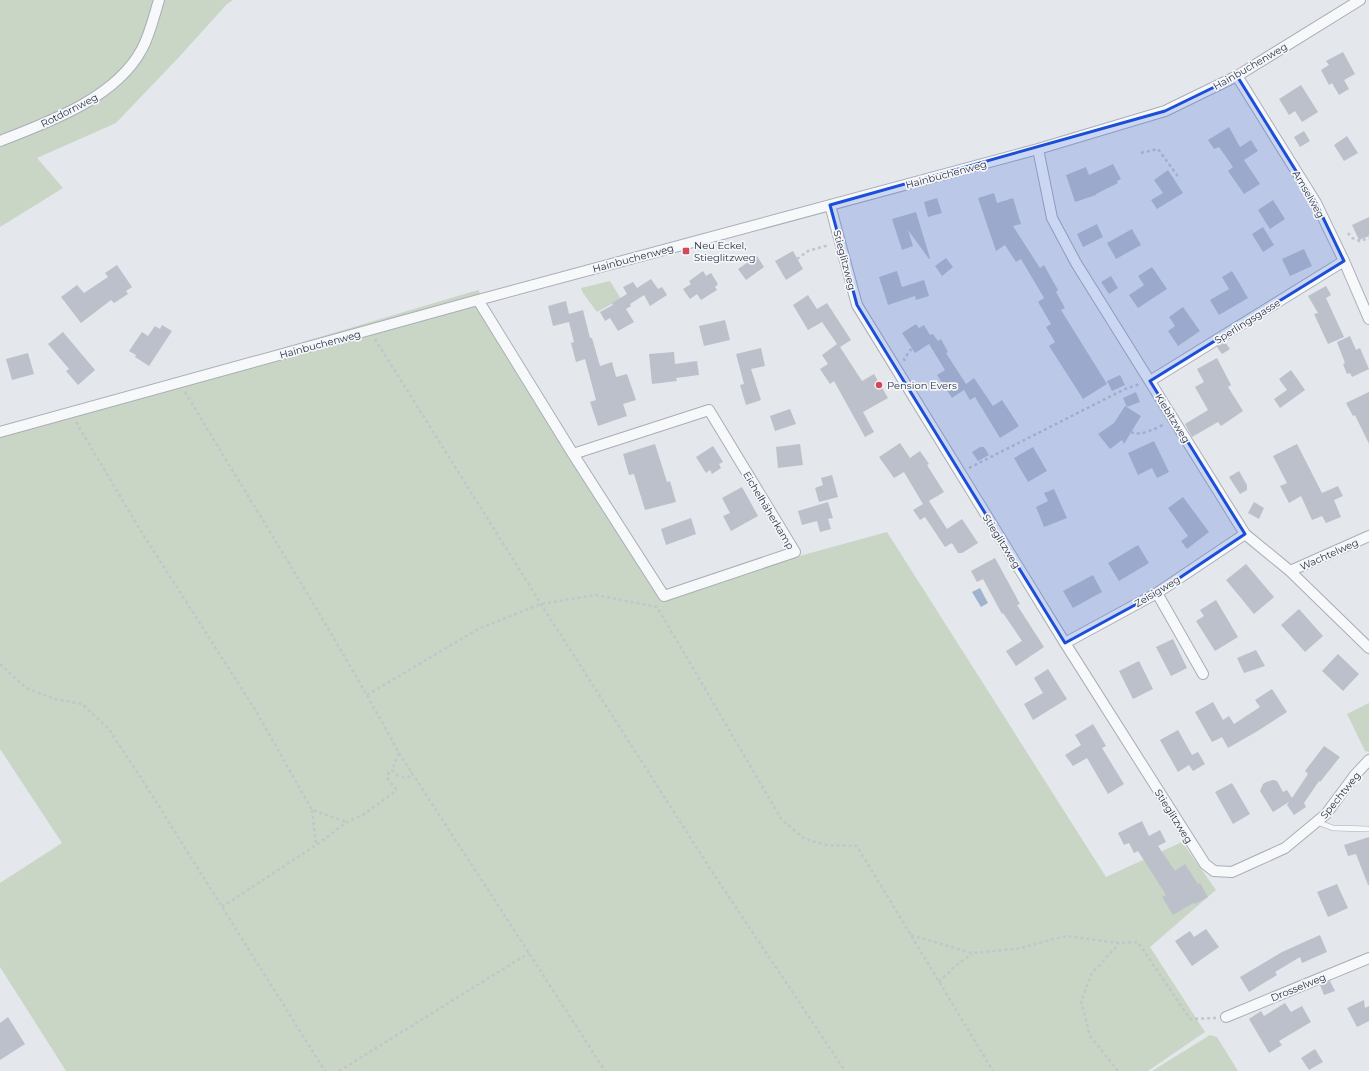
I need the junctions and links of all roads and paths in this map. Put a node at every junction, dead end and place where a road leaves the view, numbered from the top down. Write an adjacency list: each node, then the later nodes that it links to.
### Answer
1 (159, 0): 4 (street, Rotdornweg)
2 (1360, 0): 3 (street, Hainbuchenweg)
3 (1237, 76): 5 (street, Hainbuchenweg); 13 (street, Amselweg)
4 (0, 141)
5 (1038, 149): 8 (street, Hainbuchenweg); 19 (street, Kiebitzweg)
6 (1141, 153): 7 (path)
7 (1173, 178)
8 (830, 205): 11 (street, Stieglitzweg); 14 (street, Hainbuchenweg)
9 (1348, 233): 10 (path)
10 (1369, 238)
11 (840, 242): 12 (path); 26 (street, Stieglitzweg)
12 (797, 259)
13 (1344, 261): 15 (street, Amselweg); 19 (street, Sperlingsgasse)
14 (478, 300): 16 (street, Hainbuchenweg); 25 (street, Eichelhäherkamp)
15 (1369, 319)
16 (370, 330): 20 (street, Hainbuchenweg); 31 (path)
17 (912, 348): 18 (path)
18 (906, 363)
19 (1150, 381): 22 (street, Kiebitzweg); 26 (path)
20 (179, 383): 21 (street, Hainbuchenweg); 36 (path)
21 (71, 413): 23 (street, Hainbuchenweg); 41 (path)
22 (1175, 420): 24 (path); 27 (street, Kiebitzweg)
23 (0, 432)
24 (1131, 432)
25 (574, 454): 25 (street, Eichelhäherkamp)
26 (960, 472): 32 (street, Stieglitzweg)
27 (1246, 534): 29 (street, Kiebitzweg); 30 (street, Zeisigweg)
28 (1369, 536): 29 (street, Wachtelweg)
29 (1290, 571): 33 (street, Kiebitzweg)
30 (1157, 593): 32 (street, Zeisigweg); 35 (street)
31 (541, 604): 36 (path); 48 (path); 58 (path)
32 (1065, 643): 46 (street, Stieglitzweg)
33 (1369, 648)
34 (0, 664): 47 (path)
35 (1203, 674)
36 (367, 695): 37 (path)
37 (399, 753): 39 (path); 40 (path)
38 (1369, 760): 43 (street, Spechtweg)
39 (392, 770): 40 (path); 42 (path)
40 (412, 772): 50 (path)
41 (312, 810): 42 (path); 45 (path)
42 (347, 822): 45 (path)
43 (1316, 822): 44 (lane); 46 (street, Spechtweg)
44 (1368, 829)
45 (316, 845): 47 (path)
46 (1205, 864)
47 (222, 907): 55 (path)
48 (911, 935): 51 (path); 53 (path)
49 (1119, 943): 51 (path); 54 (path); 60 (path)
50 (530, 953): 56 (path); 57 (path)
51 (972, 954): 53 (path)
52 (1369, 958): 54 (street, Drosselweg)
53 (939, 982): 59 (path)
54 (1226, 1017)
55 (325, 1071)
56 (339, 1071)
57 (605, 1071)
58 (845, 1071)
59 (993, 1071)
60 (1118, 1071)

